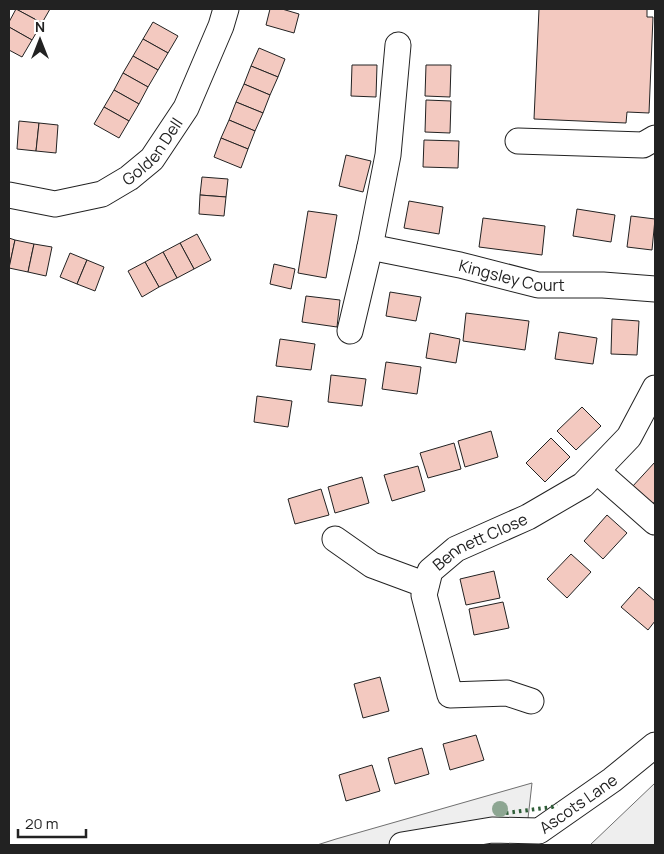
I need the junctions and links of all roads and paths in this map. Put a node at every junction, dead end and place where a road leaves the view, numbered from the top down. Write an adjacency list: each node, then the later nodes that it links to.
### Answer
1 (226, 9): 5 (street, Golden Dell)
2 (398, 45): 6 (street)
3 (655, 138): 4 (street)
4 (518, 141)
5 (9, 195)
6 (370, 247): 7 (street, Kingsley Court); 8 (street)
7 (655, 289)
8 (350, 331)
9 (655, 388): 10 (street, Bennett Close)
10 (597, 471): 11 (street); 13 (street, Bennett Close)
11 (655, 522)
12 (335, 539): 13 (street)
13 (426, 585): 14 (street, Bennett Close)
14 (531, 702)
15 (655, 745): 16 (street, Ascots Lane)
16 (538, 838): 17 (street, Ascots Lane)
17 (402, 845)

